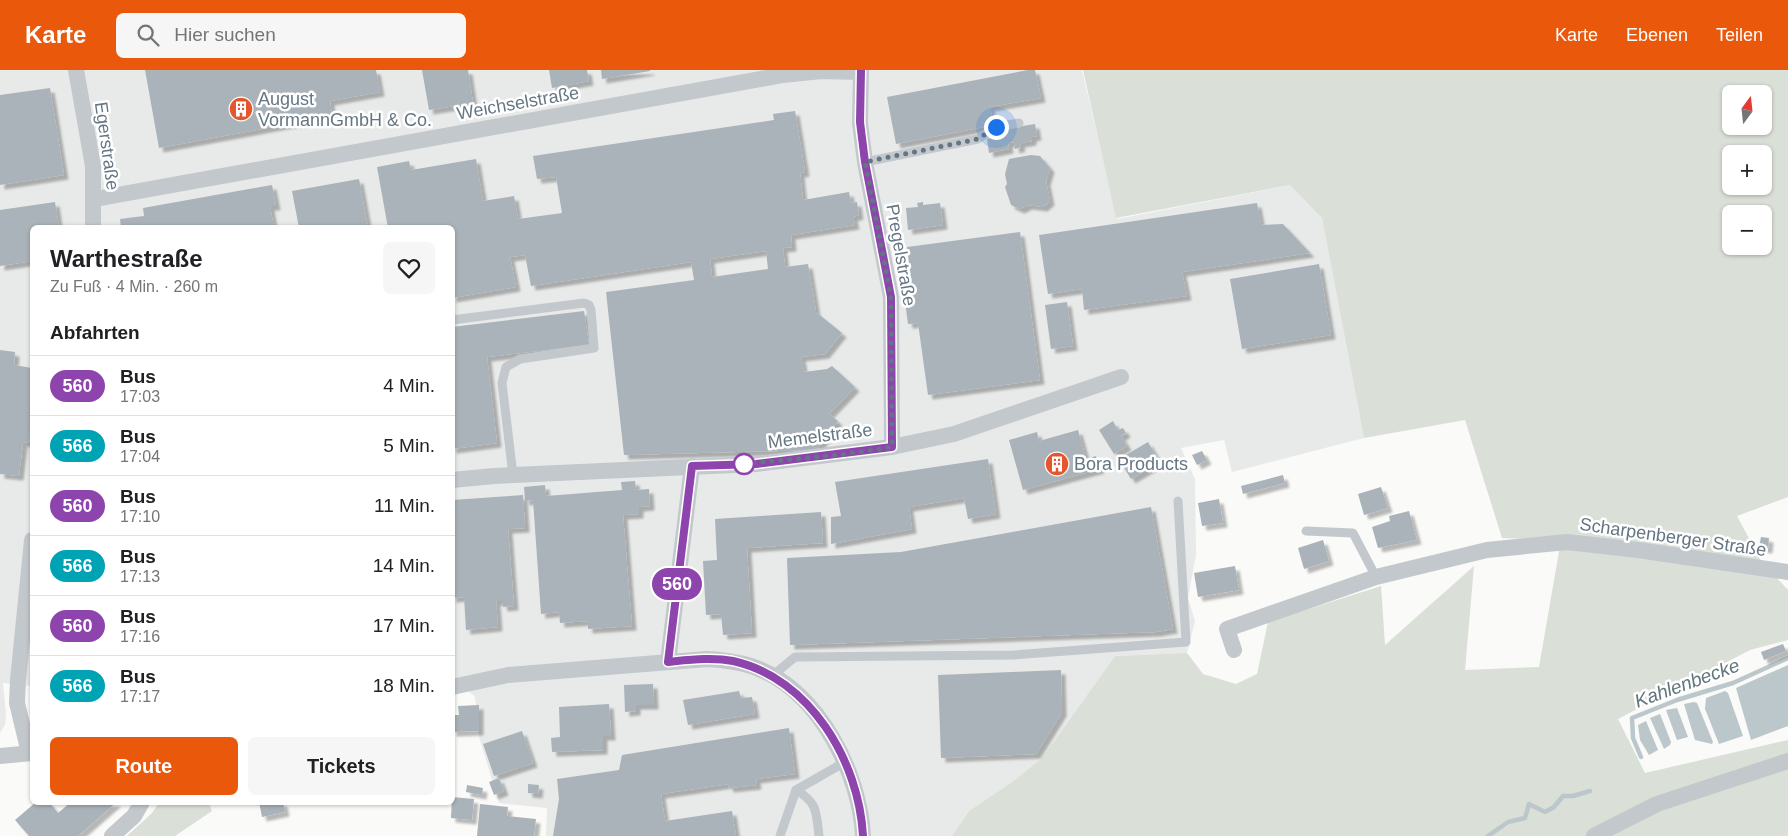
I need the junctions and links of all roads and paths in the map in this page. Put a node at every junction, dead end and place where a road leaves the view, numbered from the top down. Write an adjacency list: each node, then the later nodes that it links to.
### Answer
1 (76, 70): 5 (street, Egerstraße)
2 (861, 71): 4 (street, Pregelstraße); 5 (street, Weichselstraße)
3 (1019, 123): 4 (lane)
4 (865, 162): 9 (street, Pregelstraße)
5 (95, 198): 6 (street, Egerstraße)
6 (93, 225)
7 (455, 320): 11 (lane)
8 (1121, 378): 9 (street, Memelstraße)
9 (892, 447): 10 (street, Memelstraße)
10 (692, 466): 11 (street, Memelstraße); 19 (street)
11 (514, 475): 12 (street, Memelstraße)
12 (455, 480)
13 (1178, 501): 20 (lane)
14 (1306, 531): 17 (lane)
15 (30, 560): 22 (street)
16 (1788, 572): 17 (street, Scharpenberger Straße)
17 (1376, 577): 18 (street, Scharpenberger Straße)
18 (1234, 650)
19 (668, 662): 20 (street); 21 (street)
20 (772, 676): 26 (street)
21 (455, 686)
22 (30, 749)
23 (30, 753): 24 (street)
24 (0, 756)
25 (1788, 761): 33 (street)
26 (845, 762): 27 (lane); 32 (street)
27 (796, 790): 30 (lane); 31 (lane)
28 (140, 805): 29 (street)
29 (112, 836)
30 (780, 836)
31 (819, 836)
32 (863, 836)
33 (1594, 836)

